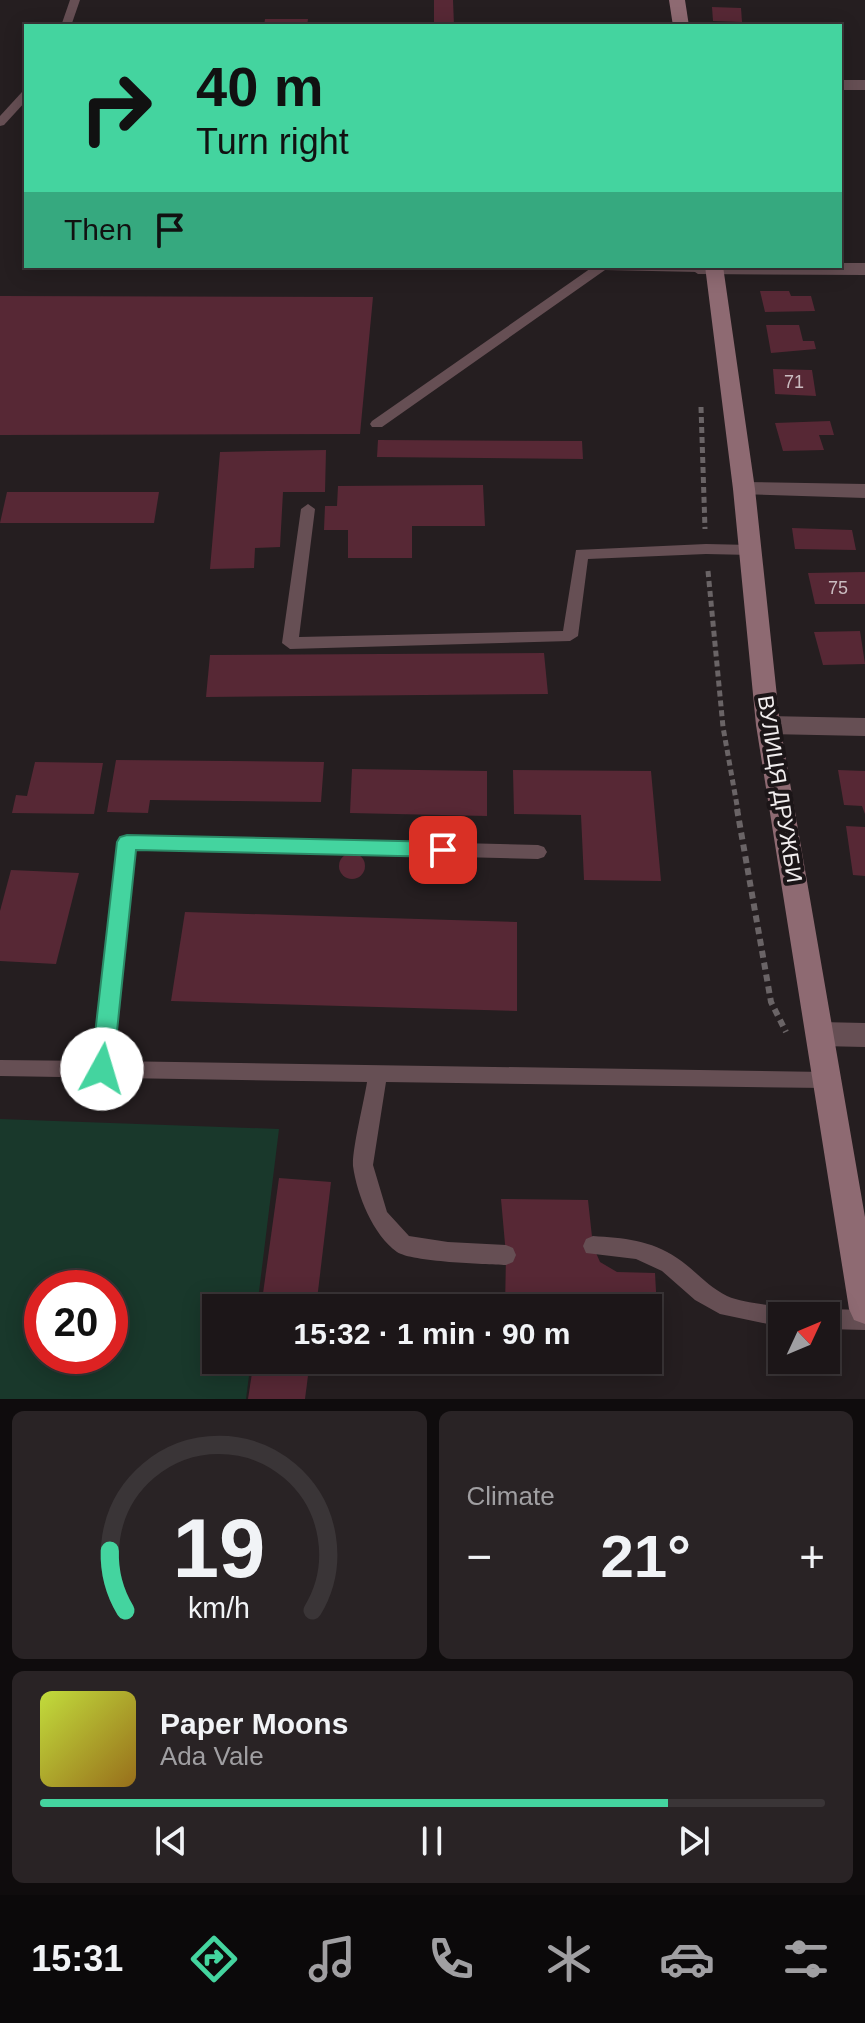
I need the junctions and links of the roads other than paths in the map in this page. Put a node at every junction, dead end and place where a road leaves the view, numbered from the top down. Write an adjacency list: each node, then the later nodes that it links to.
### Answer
1 (75, 0): 3 (lane)
2 (677, 0): 4 (street)
3 (67, 24)
4 (681, 24)
5 (842, 85): 6 (street)
6 (865, 85)
7 (24, 96): 8 (lane)
8 (0, 123)
9 (599, 268): 13 (lane)
10 (709, 268): 14 (street, ВУЛИЦЯ ДРУЖБИ)
11 (787, 268): 12 (street)
12 (865, 269)
13 (377, 424)
14 (744, 489): 15 (street); 17 (street, ВУЛИЦЯ ДРУЖБИ)
15 (865, 491)
16 (308, 509): 17 (lane)
17 (751, 550): 18 (street, ВУЛИЦЯ ДРУЖБИ)
18 (768, 725): 19 (street); 21 (street, ВУЛИЦЯ ДРУЖБИ)
19 (865, 727)
20 (538, 852): 24 (lane)
21 (820, 1034): 22 (street); 26 (street, ВУЛИЦЯ ДРУЖБИ)
22 (865, 1035)
23 (0, 1068): 24 (lane)
24 (102, 1069): 25 (lane)
25 (378, 1072): 26 (lane); 28 (lane)
26 (825, 1080): 29 (street, ВУЛИЦЯ ДРУЖБИ)
27 (593, 1246): 30 (lane)
28 (506, 1255)
29 (865, 1309)
30 (768, 1314)
31 (840, 1319): 32 (lane)
32 (865, 1320)

